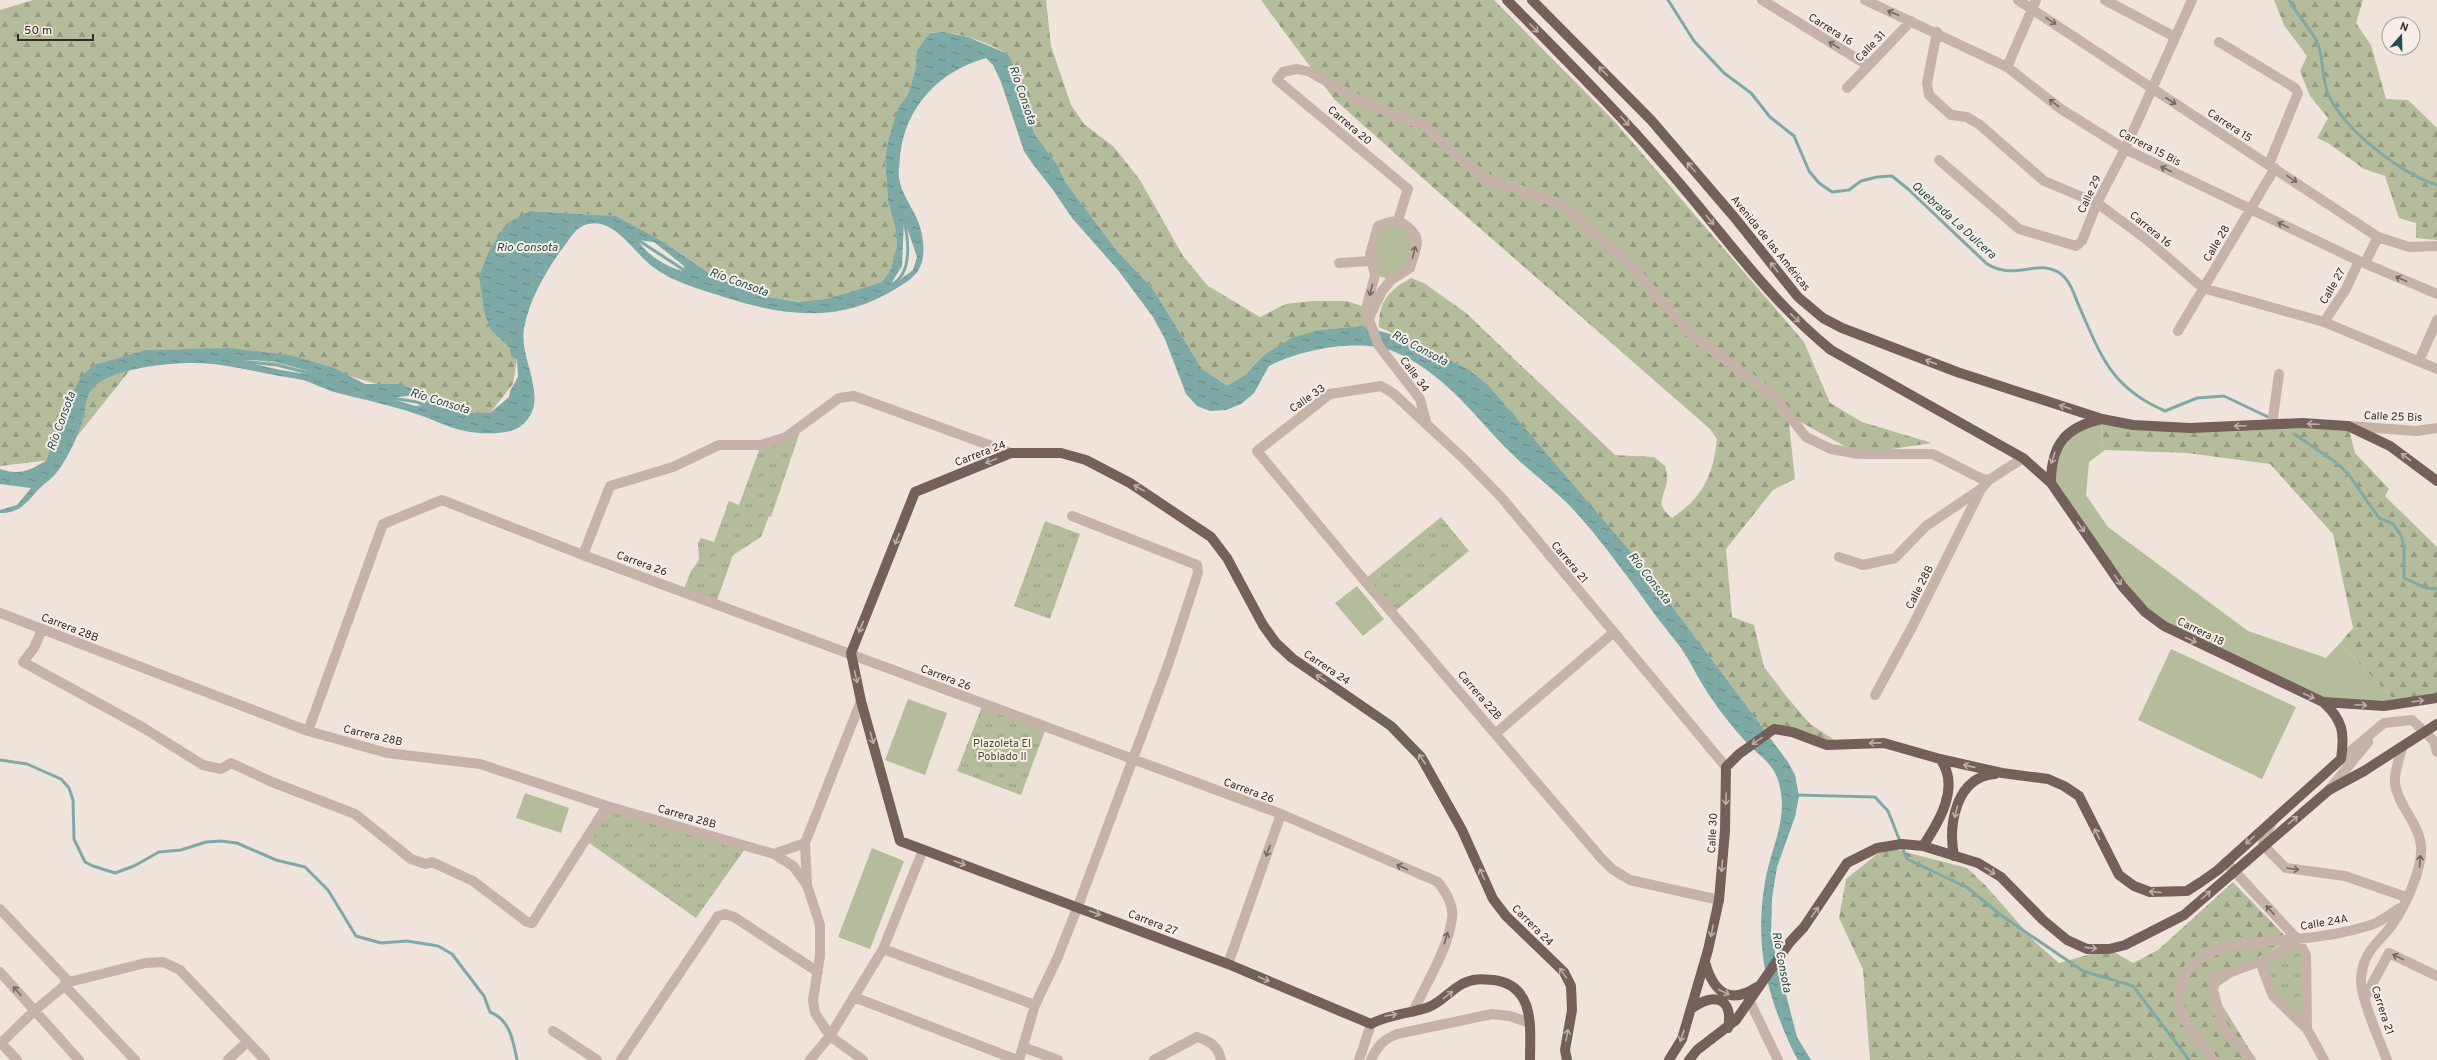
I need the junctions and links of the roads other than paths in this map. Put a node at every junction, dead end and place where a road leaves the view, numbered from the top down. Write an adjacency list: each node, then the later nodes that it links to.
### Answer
1 (1507, 0): 48 (main road, one-way to 48)
2 (1532, 0): 41 (main road, Avenida de las Américas, one-way to 2)
3 (1762, 0): 14 (street, Carrera 16, one-way to 3)
4 (1865, 0): 8 (street, Carrera 15 Bis)
5 (2018, 0): 9 (street, Carrera 15)
6 (2105, 0): 12 (street)
7 (2192, 0): 12 (street, Calle 29)
8 (1876, 3): 10 (street, Carrera 15 Bis, one-way to 8)
9 (2034, 4): 15 (street); 17 (street, Carrera 15, one-way to 17)
10 (1911, 21): 11 (street, Carrera 15 Bis); 14 (street, Calle 31)
11 (1937, 32): 15 (street, Carrera 15 Bis); 21 (street, Carrera 16)
12 (2175, 37): 17 (street, Calle 29)
13 (2219, 42): 20 (street, Calle 28)
14 (1867, 65): 16 (street, Calle 31)
15 (2007, 67): 18 (street, Carrera 15 Bis, one-way to 15)
16 (1847, 88)
17 (2151, 88): 18 (street, Calle 29); 20 (street, Carrera 15, one-way to 20)
18 (2125, 149): 21 (street, Calle 29); 22 (street, Carrera 15 Bis, one-way to 18)
19 (1939, 160): 21 (street, Calle 29)
20 (2272, 166): 22 (street, Calle 28); 24 (street, Carrera 15, one-way to 24)
21 (2097, 203): 31 (street, Carrera 16)
22 (2251, 209): 27 (street, Carrera 15 Bis, one-way to 22); 31 (street, Calle 28)
23 (1398, 220): 26 (street); 30 (street, one-way to 23); 49 (street, Carrera 20)
24 (2378, 237): 25 (street, Carrera 15); 27 (street, Calle 27)
25 (2437, 246)
26 (1371, 261): 28 (street); 29 (street)
27 (2362, 262): 32 (street, Carrera 15 Bis, one-way to 27); 35 (street, Calle 27)
28 (1340, 263)
29 (1375, 275): 30 (street); 33 (street, Calle 34, one-way to 33)
30 (1391, 280): 33 (street)
31 (2203, 288): 35 (street, Carrera 16); 36 (street, Calle 28)
32 (2437, 294)
33 (1369, 318): 43 (street, Calle 34)
34 (2437, 320): 37 (street)
35 (2324, 322): 37 (street, Carrera 16)
36 (2178, 331)
37 (2419, 361): 38 (street, Carrera 16)
38 (2437, 369)
39 (2279, 374): 42 (street)
40 (1381, 386): 43 (street, Carrera 21); 46 (street, Calle 33)
41 (2102, 419): 42 (main road, one-way to 41); 51 (main road, one-way to 51)
42 (2272, 425): 44 (main road, one-way to 42)
43 (1428, 426): 58 (street, Carrera 21)
44 (2348, 426): 45 (street, Calle 25 Bis); 50 (main road, one-way to 44)
45 (2437, 428)
46 (1257, 451): 67 (street, Carrera 22B)
47 (1011, 453): 54 (street); 59 (main road, Carrera 24, one-way to 59); 135 (main road, Carrera 24, one-way to 47)
48 (2023, 458): 49 (street, Calle 28B); 51 (main road, Carrera 18)
49 (1989, 480): 52 (street, Calle 28B)
50 (2437, 481)
51 (2051, 483): 63 (main road, Carrera 18, one-way to 63)
52 (1981, 489): 55 (street, Calle 28B); 60 (street, Calle 28B)
53 (1072, 516): 70 (street)
54 (584, 555): 59 (street, Carrera 26); 66 (street, Carrera 26)
55 (1839, 557)
56 (0, 613): 57 (street, Carrera 28B)
57 (42, 629): 66 (street, Carrera 28B); 76 (street)
58 (1613, 633): 67 (street); 73 (street, Carrera 21)
59 (851, 653): 62 (main road, one-way to 62); 70 (street, Carrera 26)
60 (1875, 695)
61 (2437, 698): 63 (main road, Carrera 18, one-way to 61)
62 (861, 701): 79 (street); 82 (main road, Carrera 27, one-way to 82)
63 (2323, 702): 71 (main road)
64 (2384, 723): 69 (street); 71 (street); 75 (street)
65 (2437, 724): 68 (main road)
66 (308, 731): 76 (street, Carrera 28B)
67 (1496, 733): 89 (street, Carrera 22B)
68 (2402, 748): 75 (main road); 88 (street, one-way to 68)
69 (2437, 752)
70 (1132, 759): 77 (street, Carrera 26); 90 (street)
71 (2341, 759): 78 (main road)
72 (1940, 760): 73 (main road, one-way to 73); 74 (main road, one-way to 72); 80 (main road)
73 (1726, 767): 89 (main road, Calle 30, one-way to 89)
74 (2002, 773): 84 (main road, one-way to 84); 85 (main road, one-way to 74)
75 (2329, 790): 81 (main road, one-way to 75)
76 (607, 806): 83 (street, Carrera 28B)
77 (1281, 814): 97 (street, one-way to 97); 109 (street, Carrera 26, one-way to 77)
78 (2274, 819): 81 (street); 85 (main road, one-way to 85)
79 (805, 843): 83 (street); 87 (street)
80 (1923, 846): 84 (main road); 102 (main road, one-way to 80)
81 (2263, 846): 86 (main road); 88 (street, one-way to 88)
82 (923, 850): 90 (main road, Carrera 27, one-way to 90); 94 (street)
83 (774, 854): 87 (street, Carrera 28B)
84 (1954, 856): 86 (main road, one-way to 86)
85 (2226, 862): 86 (street)
86 (2234, 870): 93 (street, one-way to 86)
87 (807, 885): 99 (street)
88 (2406, 897): 91 (street)
89 (1719, 900): 95 (main road, one-way to 95)
90 (1078, 906): 97 (main road, Carrera 27, one-way to 97); 106 (street)
91 (2401, 907): 93 (street, Calle 24A); 104 (street, Carrera 21)
92 (0, 909): 101 (street)
93 (2297, 939): 96 (street); 113 (street); 139 (street, Calle 24A)
94 (883, 948): 103 (street); 106 (street)
95 (1704, 962): 102 (main road, one-way to 102); 107 (main road)
96 (2260, 962): 113 (street); 140 (street)
97 (1228, 964): 111 (main road, Carrera 27, one-way to 111)
98 (0, 972): 108 (street, one-way to 98)
99 (818, 972): 115 (street); 125 (street)
100 (2436, 972): 104 (street, one-way to 104)
101 (67, 983): 108 (street); 116 (street); 121 (street)
102 (1758, 986): 105 (main road)
103 (854, 997): 115 (street); 128 (street)
104 (2365, 997): 142 (street, Carrera 21)
105 (1750, 1002): 112 (main road); 138 (street)
106 (1035, 1005): 118 (street)
107 (1691, 1009): 112 (main road); 136 (main road, one-way to 136)
108 (34, 1011): 117 (street); 120 (street)
109 (1413, 1012): 110 (main road, one-way to 110); 111 (main road, one-way to 109)
110 (1530, 1023): 133 (street); 134 (main road)
111 (1371, 1024): 132 (street)
112 (1728, 1028): 137 (main road)
113 (2307, 1029): 141 (street)
114 (553, 1032): 124 (street)
115 (830, 1036): 126 (street); 127 (street)
116 (247, 1042): 122 (street); 123 (street)
117 (0, 1043): 119 (street)
118 (1023, 1047): 128 (street); 129 (street)
119 (17, 1060)
120 (79, 1060)
121 (135, 1060)
122 (228, 1060)
123 (264, 1060)
124 (597, 1060)
125 (621, 1060)
126 (810, 1060)
127 (863, 1060)
128 (1018, 1060)
129 (1058, 1060)
130 (1154, 1060): 131 (street)
131 (1221, 1060)
132 (1359, 1060)
133 (1371, 1060)
134 (1530, 1060)
135 (1567, 1060)
136 (1669, 1060)
137 (1689, 1060)
138 (1778, 1060)
139 (2213, 1060)
140 (2251, 1060)
141 (2324, 1060)
142 (2387, 1060)

